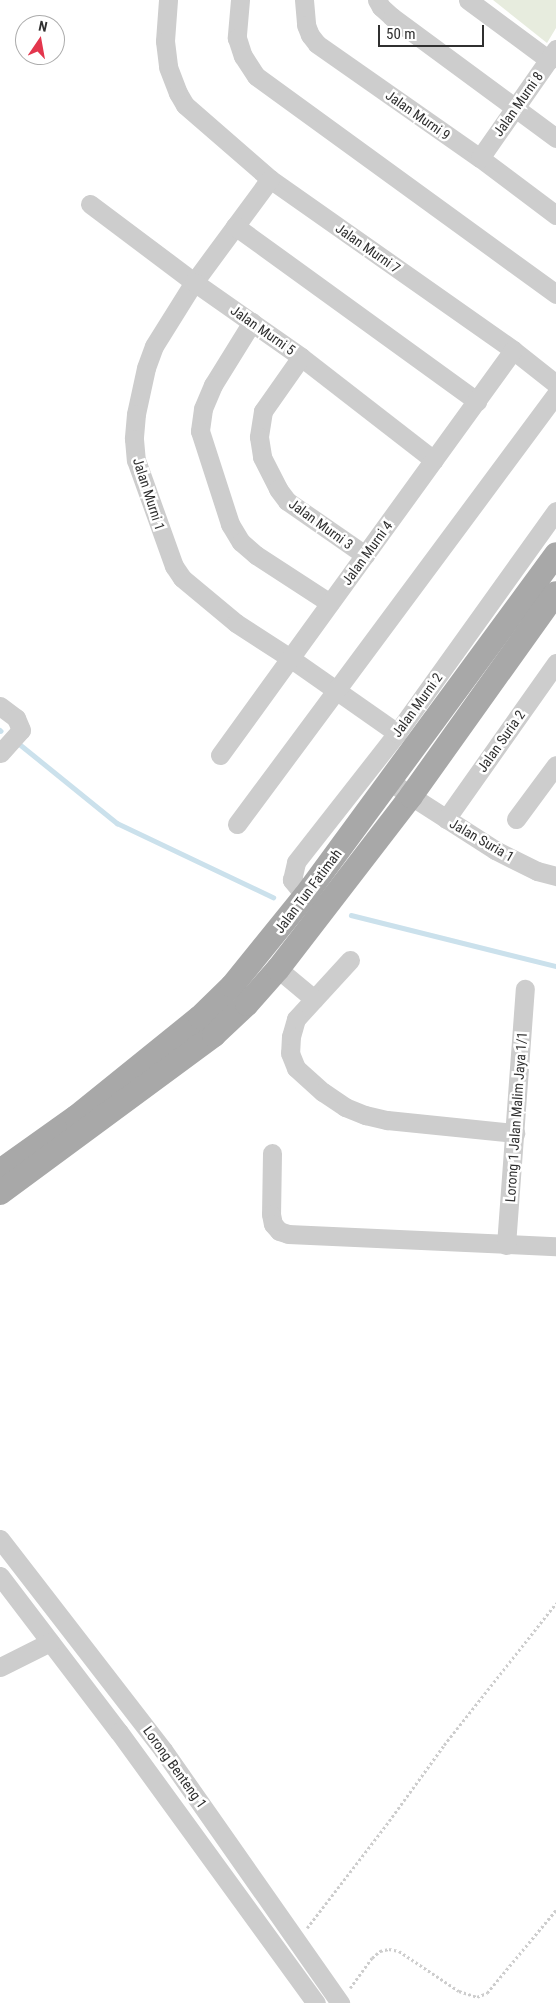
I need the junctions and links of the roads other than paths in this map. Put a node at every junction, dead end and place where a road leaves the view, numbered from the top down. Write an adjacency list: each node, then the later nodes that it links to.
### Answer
1 (168, 0): 10 (street, Jalan Murni 7)
2 (240, 0): 15 (street)
3 (304, 0): 9 (street, Jalan Murni 9)
4 (377, 0): 7 (street)
5 (468, 0): 6 (street)
6 (553, 54): 7 (street, Jalan Murni 8)
7 (514, 109): 8 (street); 9 (street, Jalan Murni 8)
8 (556, 138)
9 (480, 158): 12 (street, Jalan Murni 9)
10 (270, 179): 13 (street, Jalan Murni 1); 17 (street, Jalan Murni 7)
11 (90, 204): 14 (street, Jalan Murni 5)
12 (556, 215)
13 (235, 226): 14 (street, Jalan Murni 1); 21 (street)
14 (194, 282): 16 (street, Jalan Murni 5); 28 (street, Jalan Murni 1)
15 (556, 294)
16 (252, 322): 18 (street, Jalan Murni 5); 27 (street)
17 (514, 350): 19 (street, Jalan Murni 7); 21 (street, Jalan Murni 4)
18 (301, 357): 22 (street, Jalan Murni 5); 25 (street, Jalan Murni 3)
19 (556, 384)
20 (556, 394): 30 (street)
21 (477, 401): 22 (street, Jalan Murni 4)
22 (434, 460): 25 (street, Jalan Murni 4)
23 (556, 512): 32 (street, Jalan Murni 2)
24 (556, 554): 36 (main road, Jalan Tun Fatimah)
25 (365, 555): 27 (street, Jalan Murni 4)
26 (556, 593): 37 (main road, Jalan Tun Fatimah)
27 (330, 603): 28 (street, Jalan Murni 4)
28 (290, 658): 30 (street, Jalan Murni 1); 34 (street, Jalan Murni 4)
29 (556, 663): 38 (street, Jalan Suria 2)
30 (336, 689): 32 (street, Jalan Murni 1); 40 (street)
31 (0, 706): 33 (street)
32 (397, 733): 42 (street, Jalan Murni 2)
33 (0, 753)
34 (220, 755)
35 (556, 765): 39 (street)
36 (390, 781): 37 (street, Jalan Suria 1); 42 (main road, Jalan Tun Fatimah)
37 (411, 796): 38 (street, Jalan Suria 1); 44 (main road, Jalan Tun Fatimah)
38 (446, 819): 41 (street, Jalan Suria 1)
39 (516, 819)
40 (237, 824)
41 (556, 876)
42 (305, 896): 49 (main road, Jalan Tun Fatimah)
43 (350, 960): 46 (street)
44 (278, 969): 46 (street); 50 (main road, Jalan Tun Fatimah)
45 (525, 989): 47 (street, Lorong 1 Jalan Malim Jaya 1/1)
46 (314, 999): 47 (street)
47 (515, 1132): 51 (street, Lorong 1 Jalan Malim Jaya 1/1)
48 (272, 1153): 51 (street)
49 (0, 1170)
50 (0, 1193)
51 (506, 1244): 52 (street)
52 (556, 1246)
53 (0, 1539): 57 (street, Lorong Benteng 1)
54 (0, 1576): 55 (street)
55 (50, 1642): 56 (street); 58 (street)
56 (0, 1667)
57 (339, 2001)
58 (316, 2003)

